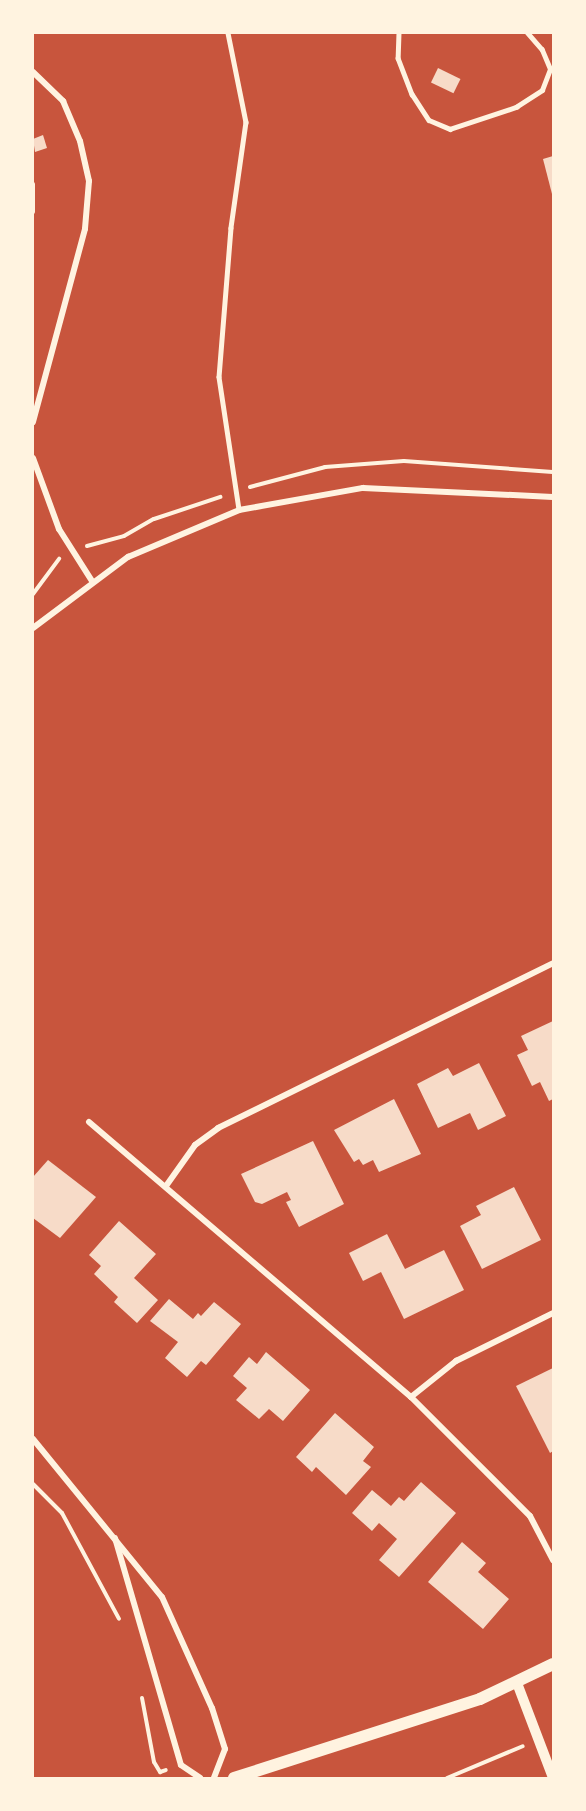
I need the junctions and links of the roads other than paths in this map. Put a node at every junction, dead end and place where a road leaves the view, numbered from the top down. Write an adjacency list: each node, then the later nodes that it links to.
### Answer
1 (228, 33): 9 (lane)
2 (399, 33): 3 (lane)
3 (527, 33)
4 (33, 72): 5 (street)
5 (36, 398): 6 (street)
6 (33, 422)
7 (33, 458): 10 (street)
8 (553, 497): 9 (street)
9 (239, 510): 10 (street)
10 (92, 581): 11 (street)
11 (33, 628)
12 (553, 963): 14 (street)
13 (89, 1122): 14 (street)
14 (166, 1186): 16 (street)
15 (553, 1313): 16 (street)
16 (411, 1397): 19 (street)
17 (33, 1439): 18 (street)
18 (114, 1535): 22 (street); 23 (street)
19 (553, 1560)
20 (553, 1664): 21 (main road)
21 (517, 1683): 24 (main road); 25 (street)
22 (200, 1778)
23 (214, 1778)
24 (234, 1778)
25 (553, 1778)

